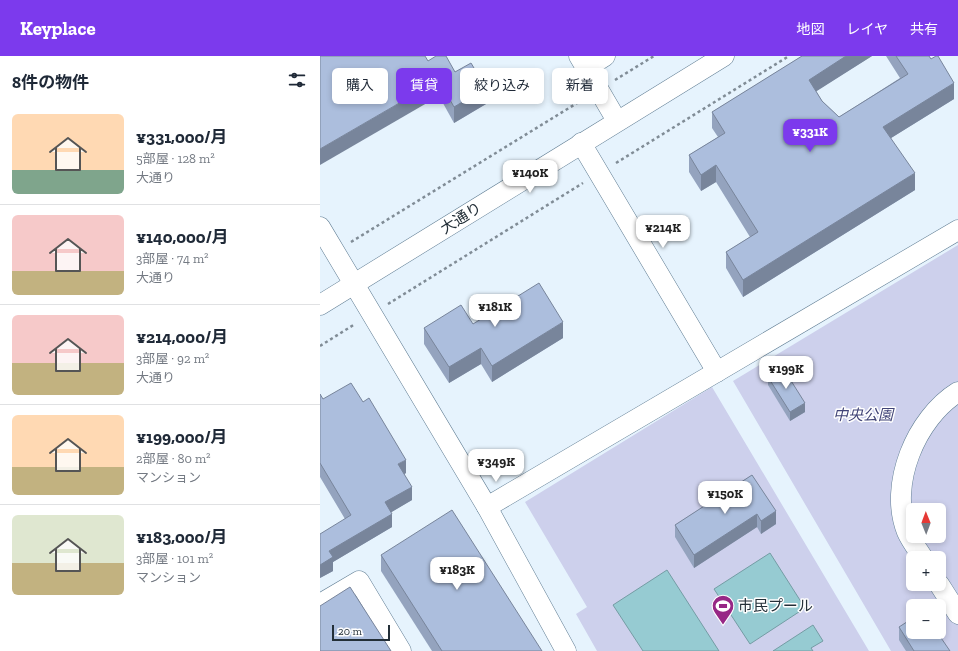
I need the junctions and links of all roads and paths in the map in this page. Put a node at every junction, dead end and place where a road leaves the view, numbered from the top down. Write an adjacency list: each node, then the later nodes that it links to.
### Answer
1 (605, 56): 5 (street)
2 (654, 56): 6 (path)
3 (724, 56): 9 (street, 大通り)
4 (789, 56): 11 (path)
5 (582, 62)
6 (608, 84)
7 (576, 104): 14 (path)
8 (607, 104): 9 (street)
9 (617, 121): 10 (street, 大通り)
10 (581, 143): 11 (street); 15 (street, 大通り)
11 (599, 173): 17 (path); 19 (street)
12 (320, 227): 15 (street)
13 (958, 230): 19 (street)
14 (346, 246)
15 (355, 284): 16 (street, 大通り); 17 (street)
16 (320, 305)
17 (372, 313): 18 (path); 21 (street)
18 (320, 346)
19 (718, 372): 21 (street)
20 (958, 392): 22 (street)
21 (487, 507): 27 (street)
22 (919, 551)
23 (943, 591): 25 (street)
24 (320, 604): 26 (street)
25 (958, 614)
26 (401, 651)
27 (566, 651)

